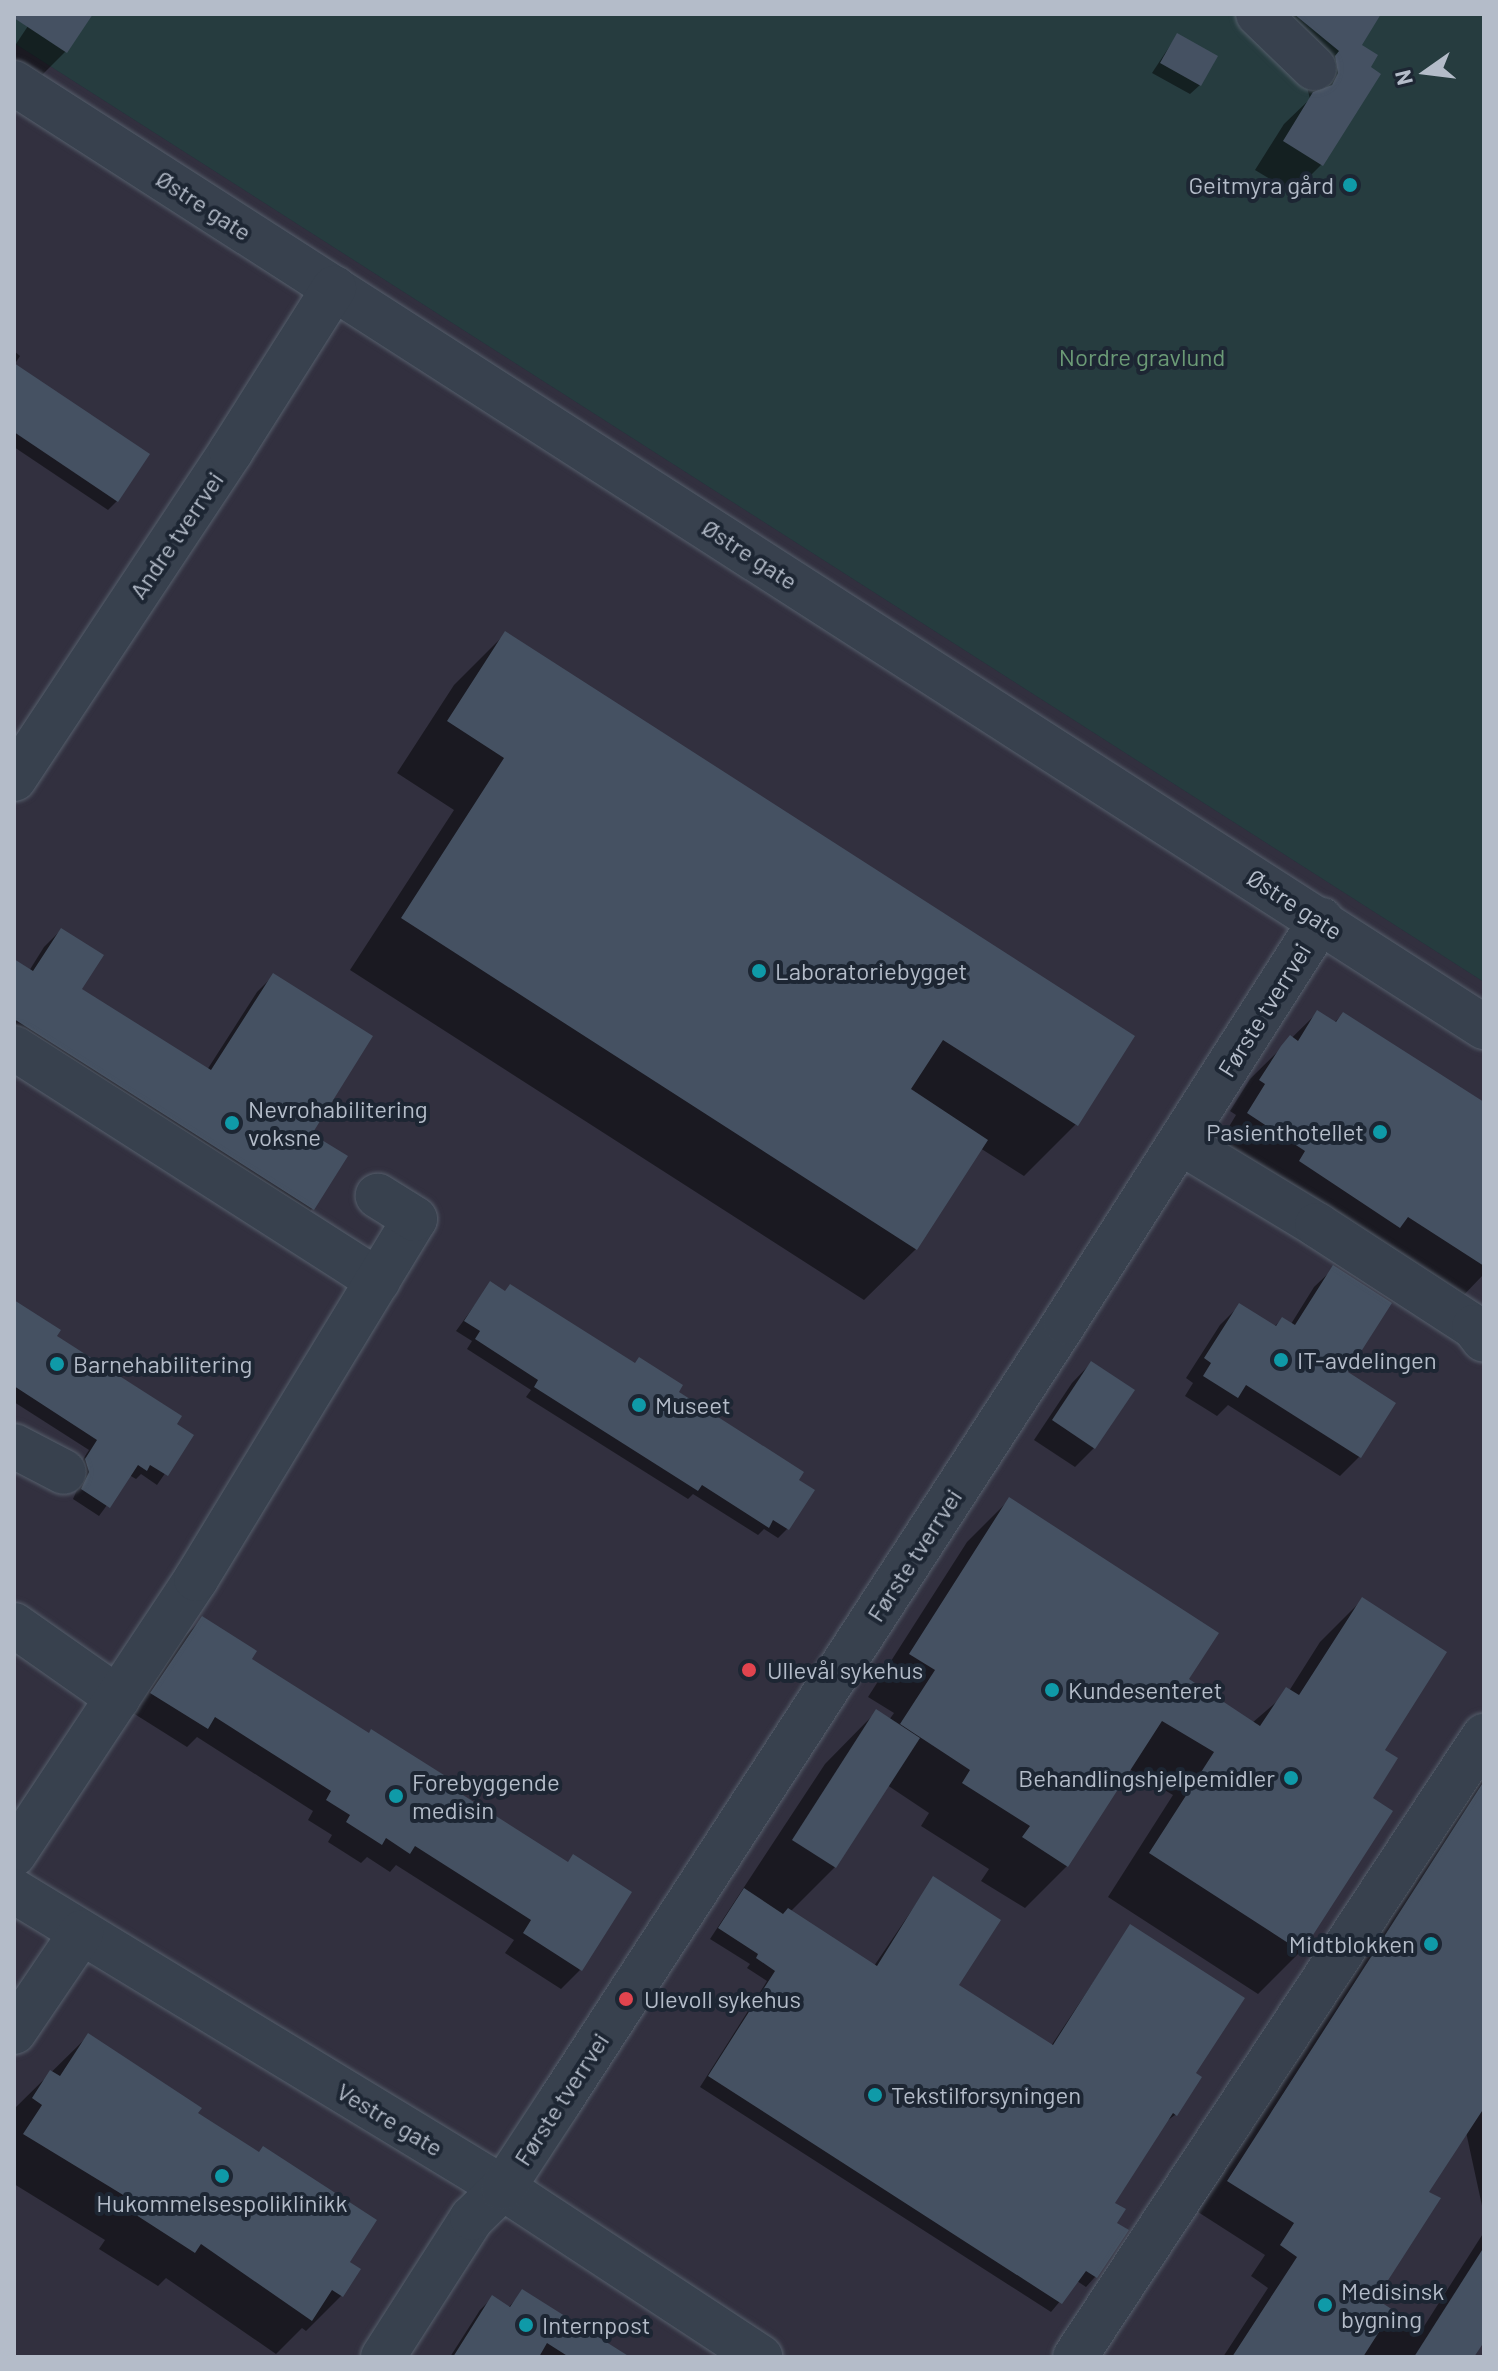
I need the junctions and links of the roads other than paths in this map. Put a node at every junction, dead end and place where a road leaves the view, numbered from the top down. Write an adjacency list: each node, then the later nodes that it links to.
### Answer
1 (1258, 14): 2 (street)
2 (1314, 68)
3 (14, 83): 4 (street, Østre gate)
4 (334, 288): 5 (street, Andre tverrvei); 6 (street, Østre gate)
5 (14, 779)
6 (1321, 920): 7 (street, Østre gate); 9 (street, Første tverrvei)
7 (1484, 1027)
8 (14, 1048): 11 (street)
9 (1180, 1142): 12 (street); 22 (street, Første tverrvei)
10 (378, 1196): 11 (street)
11 (378, 1281): 16 (street)
12 (1484, 1340)
13 (14, 1446): 14 (street)
14 (64, 1472)
15 (14, 1625): 16 (street)
16 (118, 1698): 18 (street)
17 (1484, 1736): 25 (street)
18 (14, 1854)
19 (14, 1891): 20 (street, Vestre gate)
20 (81, 1933): 21 (street); 22 (street, Vestre gate)
21 (14, 2032)
22 (503, 2188): 23 (street, Første tverrvei); 24 (street, Vestre gate)
23 (383, 2357)
24 (760, 2357)
25 (1075, 2357)

